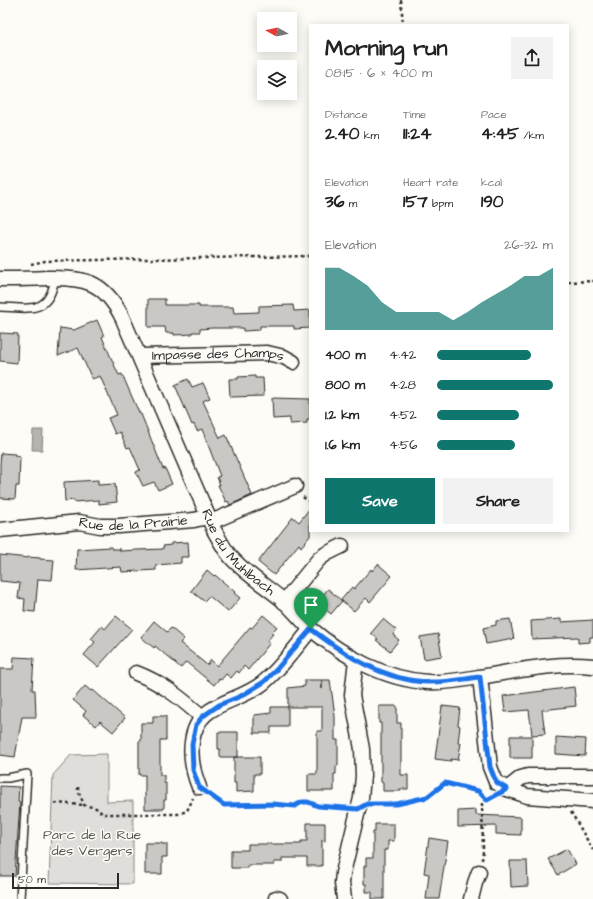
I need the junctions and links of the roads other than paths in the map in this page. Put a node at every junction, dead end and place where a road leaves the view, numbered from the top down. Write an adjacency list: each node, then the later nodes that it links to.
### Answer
1 (55, 278): 2 (street, Rue du Muhlbach); 3 (lane); 4 (street, Rue du Muhlbach)
2 (0, 279)
3 (0, 307)
4 (140, 356): 5 (street, Impasse des Champs); 7 (street, Rue du Muhlbach)
5 (293, 362)
6 (295, 486): 7 (street, Rue de la Prairie)
7 (210, 520): 8 (street, Rue de la Prairie); 10 (street, Rue du Muhlbach)
8 (0, 530)
9 (342, 546): 10 (street)
10 (284, 602): 11 (street, Rue du Muhlbach)
11 (311, 629): 12 (street, Rue du Muhlbach); 16 (street)
12 (356, 660): 15 (street, Rue du Muhlbach); 24 (street)
13 (593, 666): 15 (street, Rue du Muhlbach)
14 (136, 673): 16 (street)
15 (480, 677): 20 (street)
16 (202, 717): 19 (street)
17 (593, 776): 20 (street)
18 (0, 778): 23 (lane)
19 (199, 787)
20 (507, 789): 21 (street)
21 (593, 801)
22 (479, 872): 25 (street)
23 (20, 899)
24 (343, 899)
25 (471, 899)

